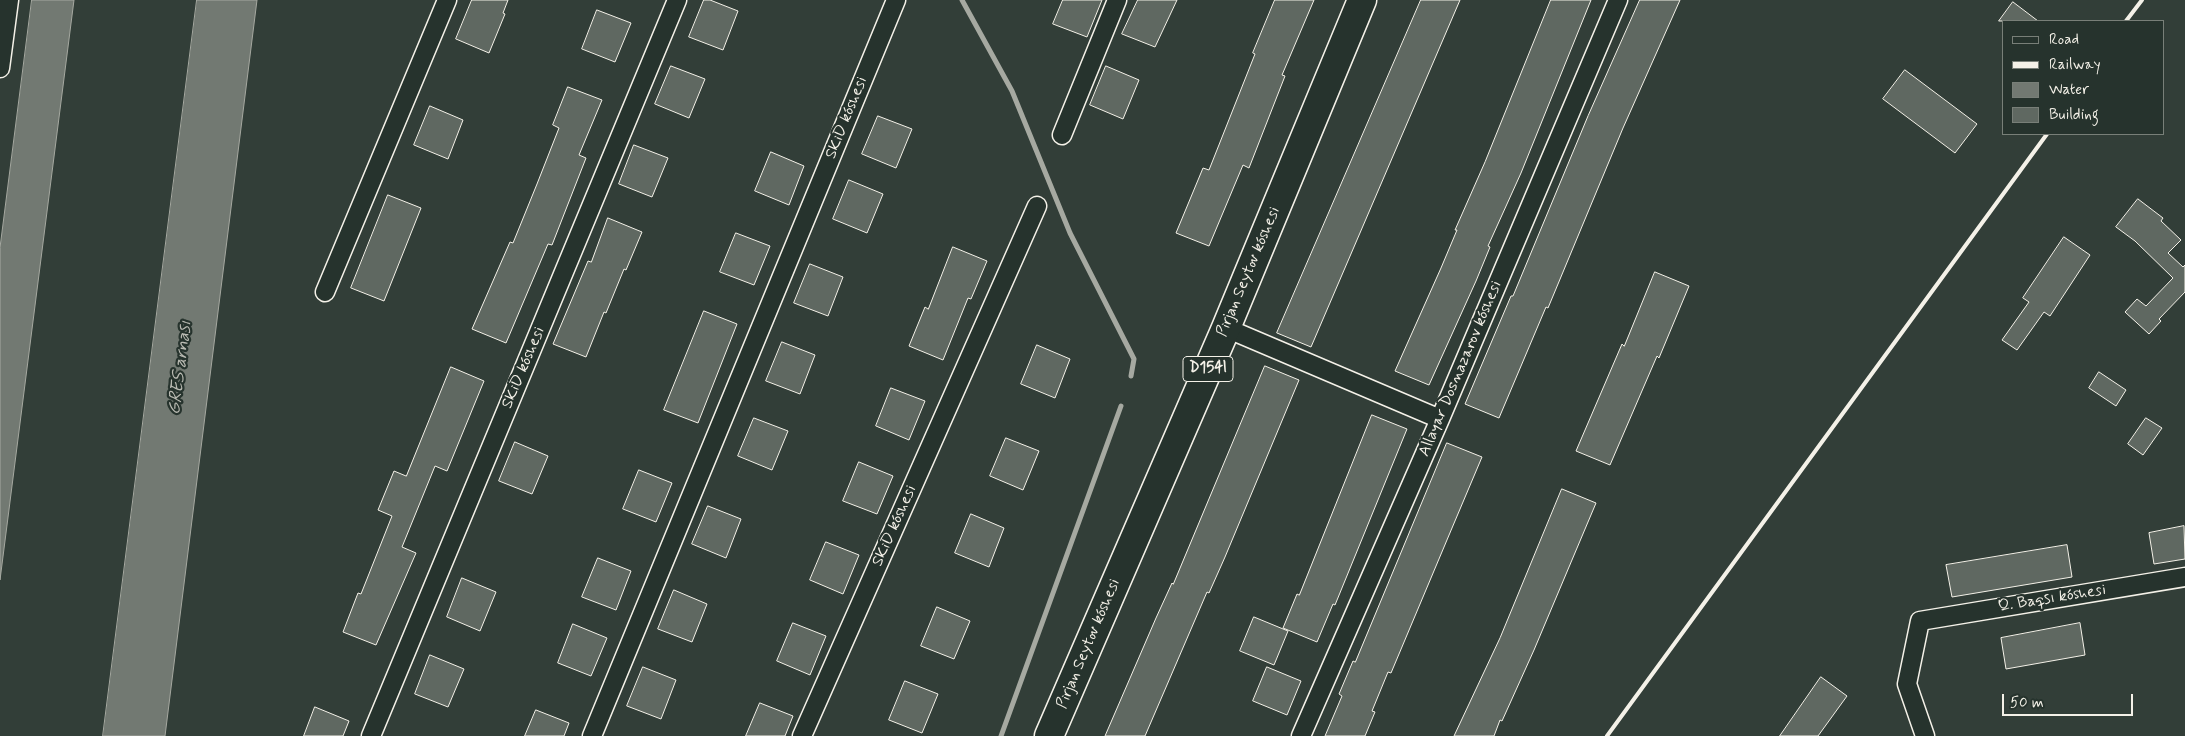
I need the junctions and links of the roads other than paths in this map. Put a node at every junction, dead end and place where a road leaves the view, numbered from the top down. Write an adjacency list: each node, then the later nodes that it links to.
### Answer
1 (9, 0): 8 (street)
2 (447, 0): 11 (street)
3 (677, 0): 15 (street, SKiD kóshesi)
4 (896, 0): 16 (street, SKiD kóshesi)
5 (1117, 0): 9 (street)
6 (1362, 0): 12 (main road, Pirjan Seytov kóshesi / D154l)
7 (1618, 0): 13 (street, Allayar Dosnazarov kóshesi)
8 (0, 68)
9 (1062, 135)
10 (1037, 206): 17 (street, SKiD kóshesi)
11 (325, 292)
12 (1226, 328): 13 (street); 18 (main road, Pirjan Seytov kóshesi / D154l)
13 (1440, 419): 19 (street, Allayar Dosnazarov kóshesi)
14 (2185, 577): 20 (street, Q. Baqsı kóshesi)
15 (371, 736)
16 (592, 736)
17 (802, 736)
18 (1050, 736)
19 (1301, 736)
20 (1926, 736)

